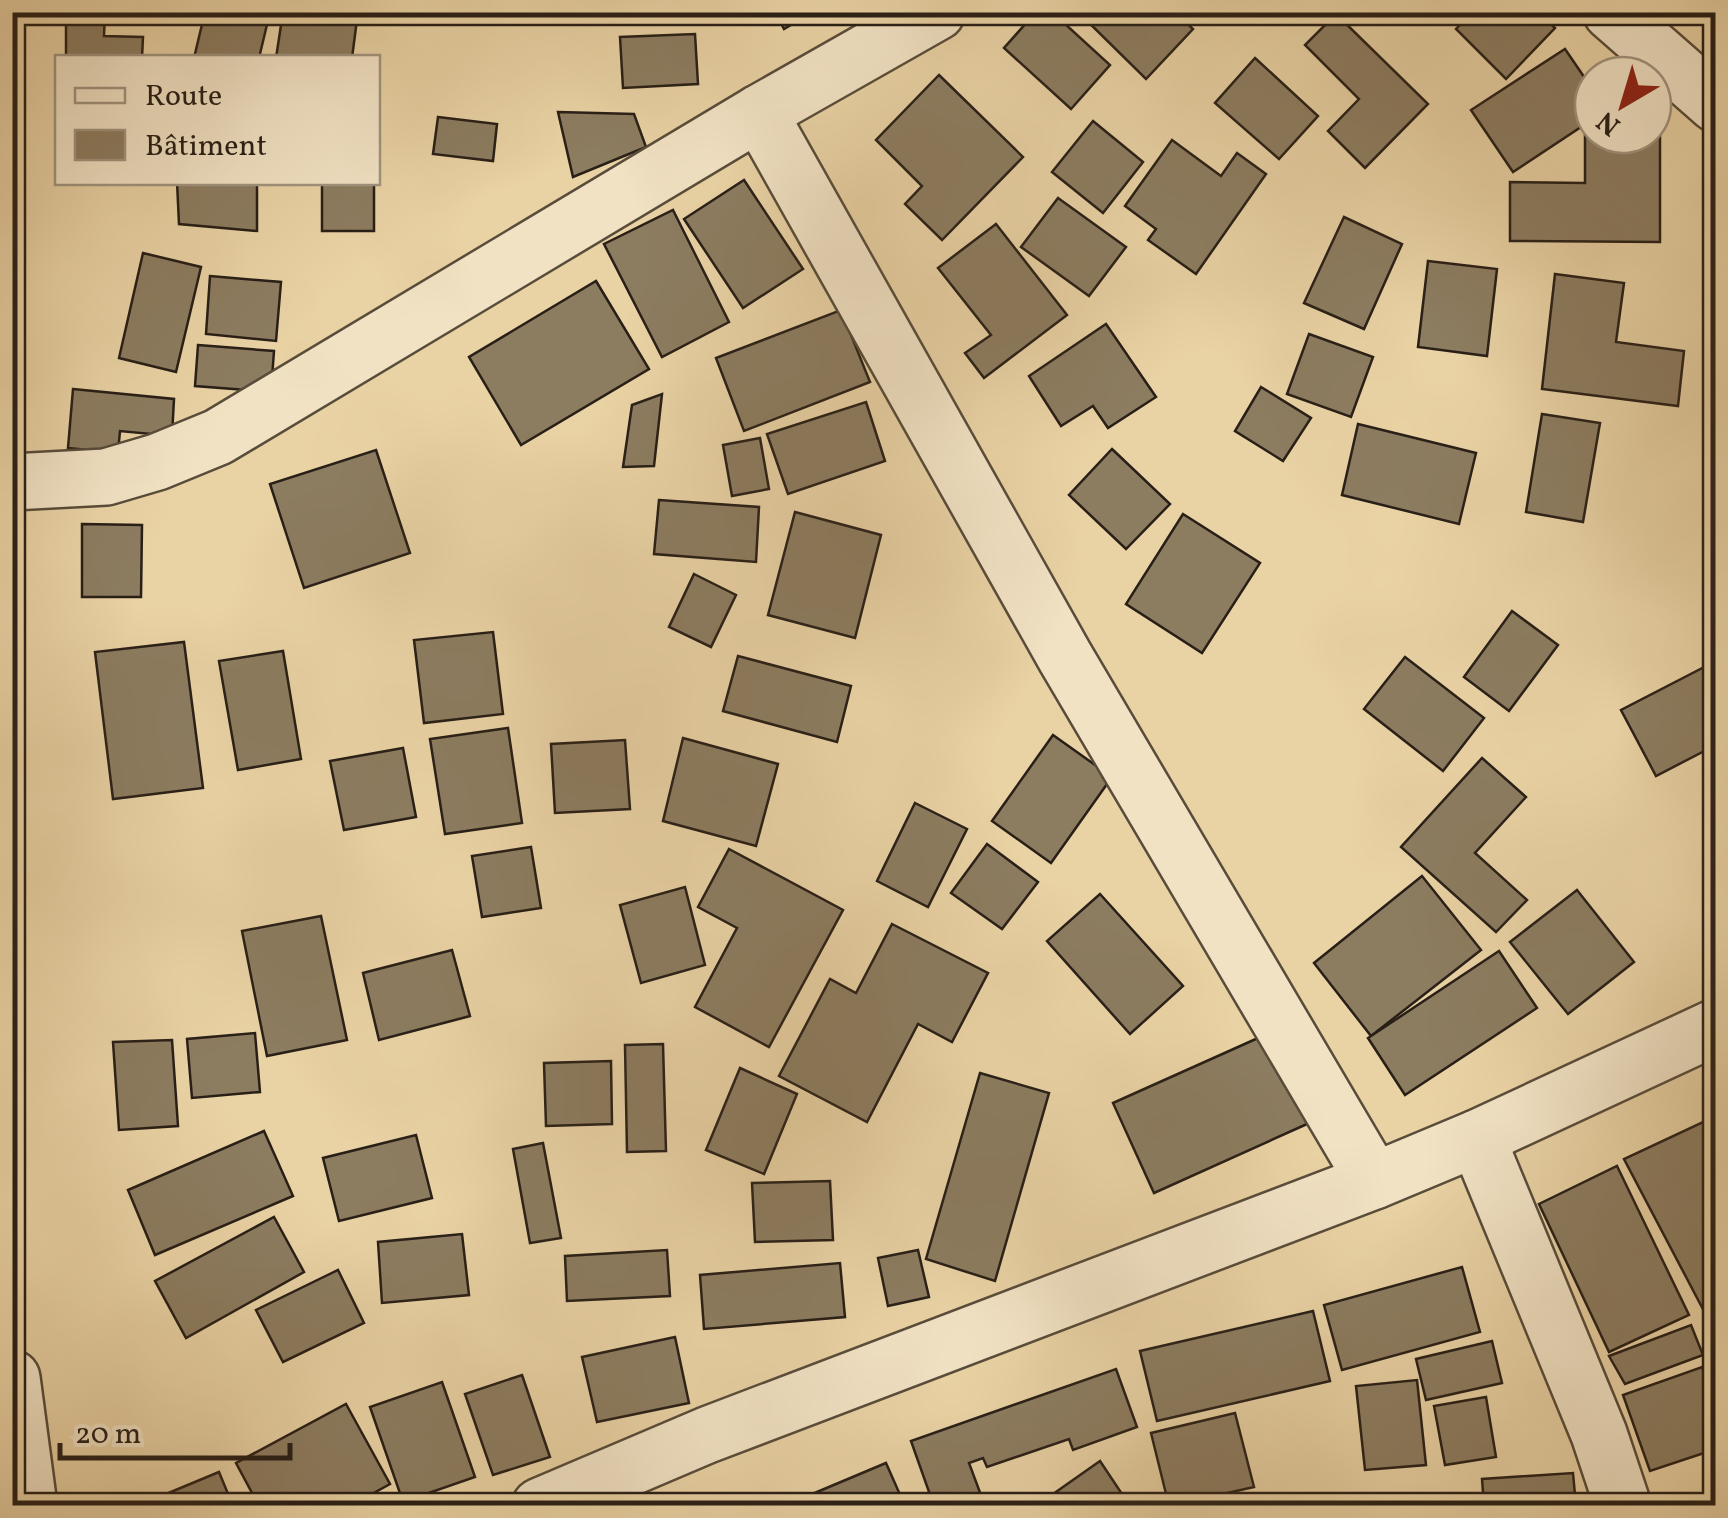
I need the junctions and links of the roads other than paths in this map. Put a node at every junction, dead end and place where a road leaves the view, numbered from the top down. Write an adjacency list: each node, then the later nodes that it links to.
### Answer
1 (936, 12): 4 (street)
2 (1611, 12): 3 (street)
3 (1716, 104)
4 (759, 113): 5 (street); 8 (street)
5 (12, 482)
6 (1716, 1027): 7 (street)
7 (1477, 1138): 8 (street); 12 (street)
8 (1374, 1181): 11 (street)
9 (12, 1378): 10 (street)
10 (29, 1506)
11 (540, 1506)
12 (1623, 1506)

